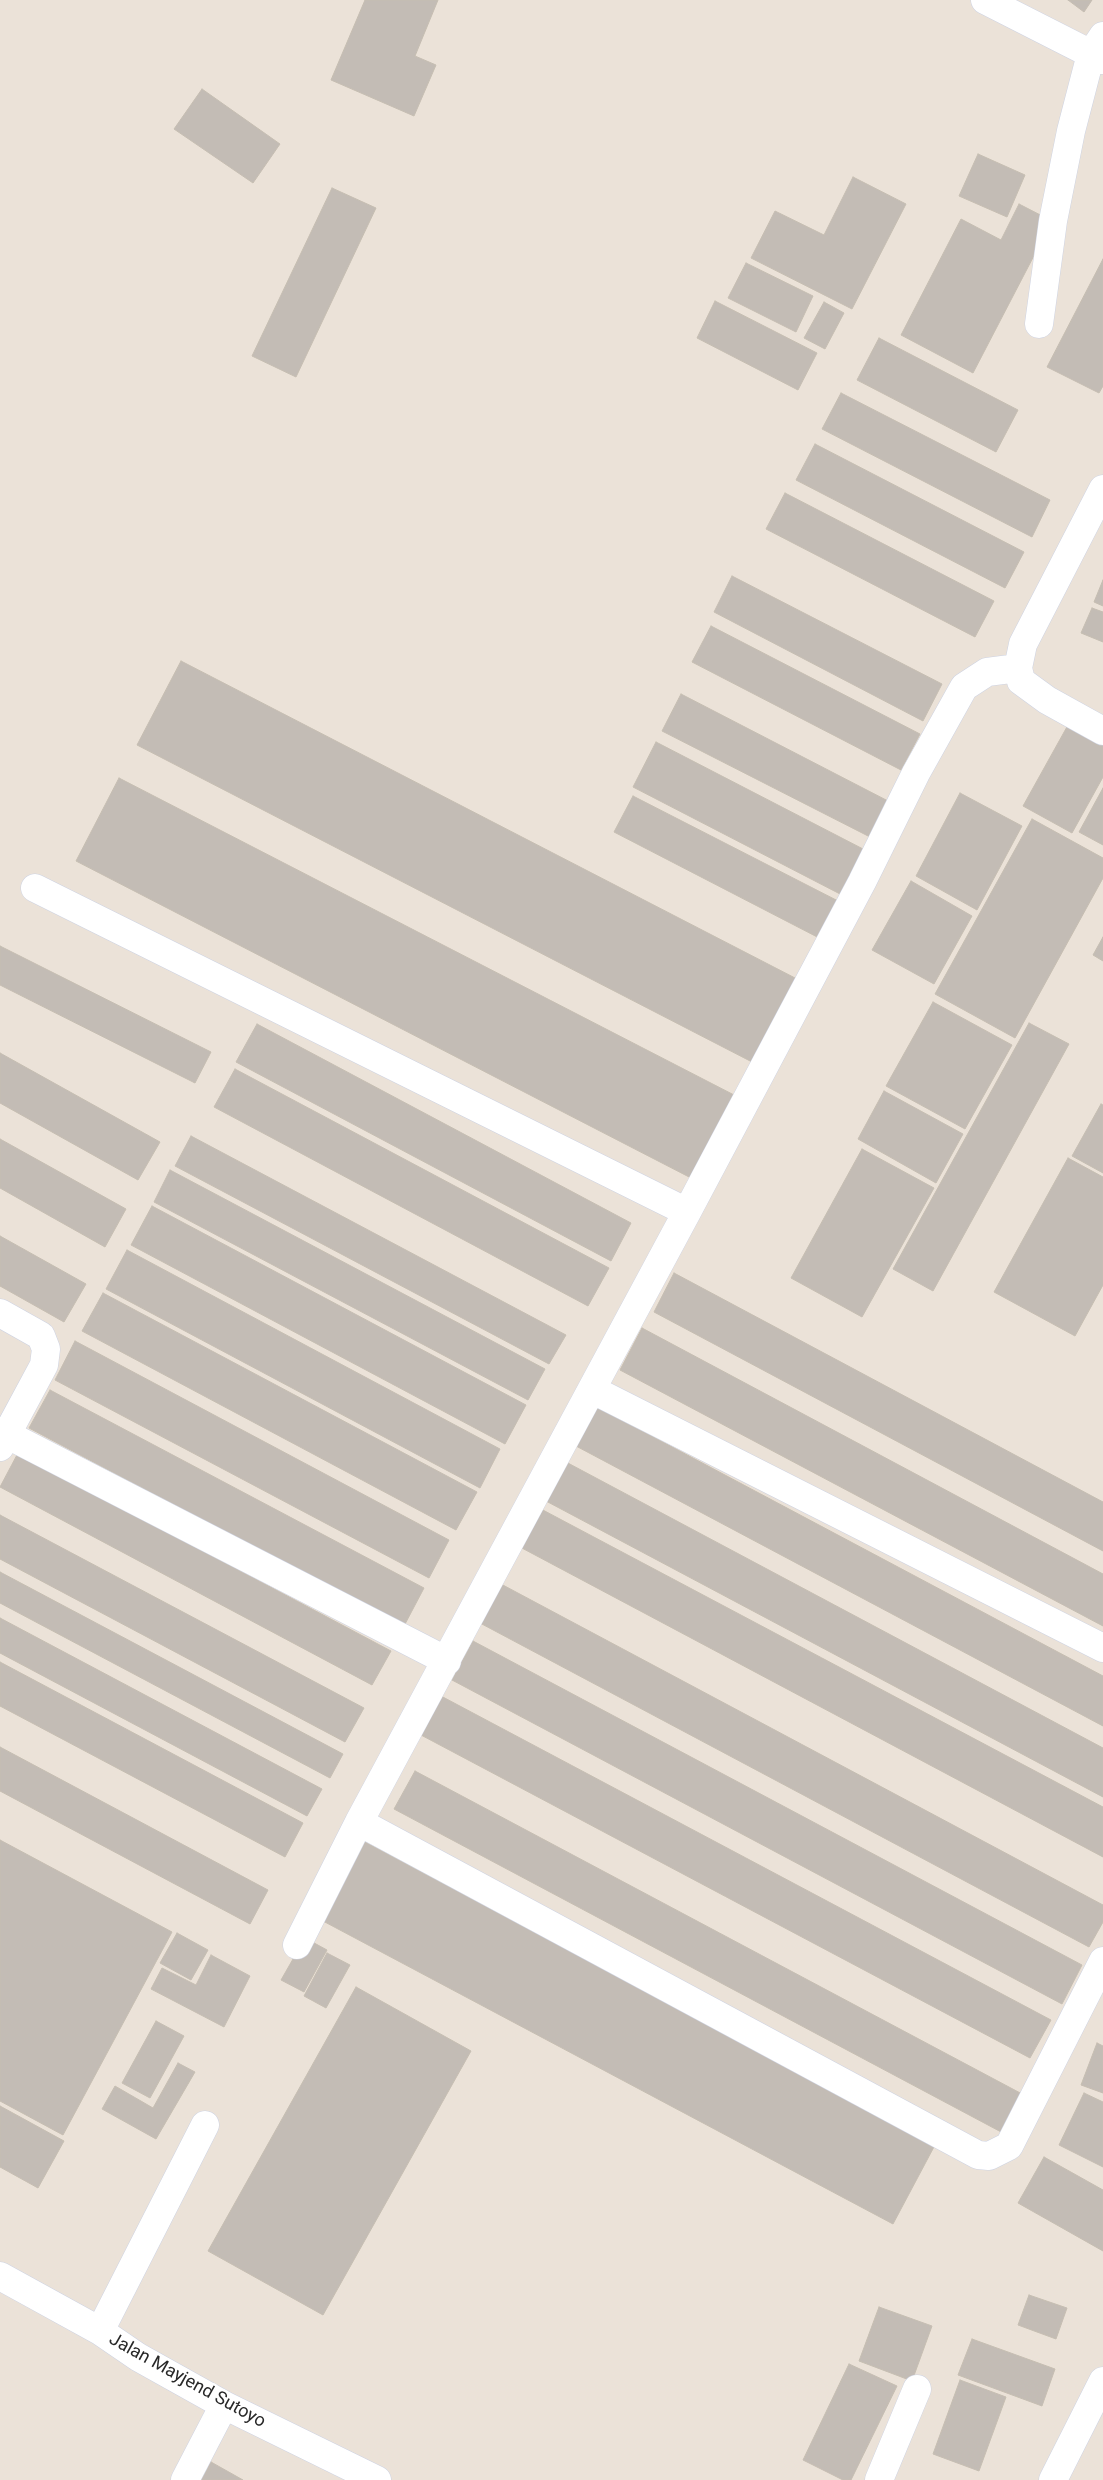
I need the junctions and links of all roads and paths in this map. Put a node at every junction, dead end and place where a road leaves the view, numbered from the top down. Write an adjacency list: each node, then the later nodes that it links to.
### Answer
1 (985, 0): 2 (street)
2 (1099, 50): 3 (street)
3 (1039, 324)
4 (1103, 489): 5 (street)
5 (1018, 668): 6 (street); 8 (street)
6 (1103, 730)
7 (35, 888): 8 (street)
8 (687, 1212): 10 (street)
9 (0, 1313): 11 (street)
10 (593, 1390): 12 (street); 13 (street)
11 (2, 1437): 13 (street)
12 (1103, 1648)
13 (446, 1661): 14 (street)
14 (359, 1822): 15 (street); 16 (street)
15 (297, 1945)
16 (1103, 1961)
17 (205, 2125): 19 (street)
18 (0, 2276): 19 (street, Jalan Mayjend Sutoyo)
19 (100, 2331): 22 (street, Jalan Mayjend Sutoyo)
20 (1103, 2381): 26 (street)
21 (918, 2389): 25 (street)
22 (224, 2405): 23 (street); 24 (street, Jalan Mayjend Sutoyo)
23 (185, 2480)
24 (377, 2480)
25 (879, 2480)
26 (1053, 2480)

